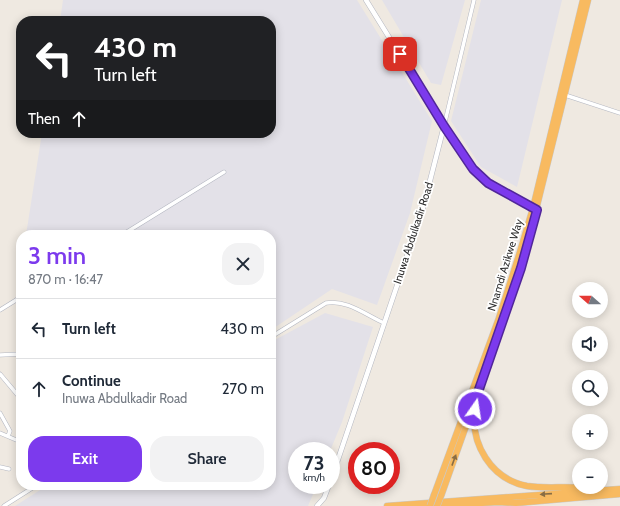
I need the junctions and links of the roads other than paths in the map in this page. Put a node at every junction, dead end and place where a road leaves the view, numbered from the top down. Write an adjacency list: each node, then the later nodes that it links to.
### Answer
1 (366, 0): 7 (street)
2 (474, 0): 7 (street)
3 (583, 0): 9 (highway, Nnamdi Azikwe Way)
4 (588, 0): 5 (highway, Nnamdi Azikwe Way)
5 (565, 95): 6 (street); 9 (highway, Nnamdi Azikwe Way)
6 (620, 113)
7 (444, 126): 9 (street); 13 (street, Inuwa Abdulkadir Road)
8 (224, 172): 10 (street)
9 (535, 209): 19 (highway, Nnamdi Azikwe Way); 34 (highway, Nnamdi Azikwe Way)
10 (130, 230)
11 (16, 300): 12 (street)
12 (0, 310)
13 (384, 323): 14 (street); 24 (street, Inuwa Abdulkadir Road)
14 (276, 334)
15 (16, 354): 16 (street)
16 (0, 355)
17 (0, 374): 18 (street)
18 (16, 393)
19 (476, 398): 27 (highway); 34 (highway, Nnamdi Azikwe Way, one-way to 19)
20 (0, 413): 22 (street)
21 (0, 433): 22 (street)
22 (8, 436): 23 (street)
23 (16, 440)
24 (340, 453)
25 (0, 467): 26 (street)
26 (9, 469)
27 (572, 488)
28 (620, 489): 30 (highway)
29 (29, 490): 36 (street)
30 (608, 490)
31 (572, 492): 38 (highway, one-way to 38)
32 (326, 494): 37 (street)
33 (620, 494): 35 (highway)
34 (437, 496): 39 (highway, Nnamdi Azikwe Way, bridge); 40 (highway, Nnamdi Azikwe Way, bridge)
35 (516, 503): 39 (highway); 41 (highway)
36 (4, 506)
37 (317, 506)
38 (387, 506)
39 (430, 506)
40 (437, 506)
41 (508, 506)

